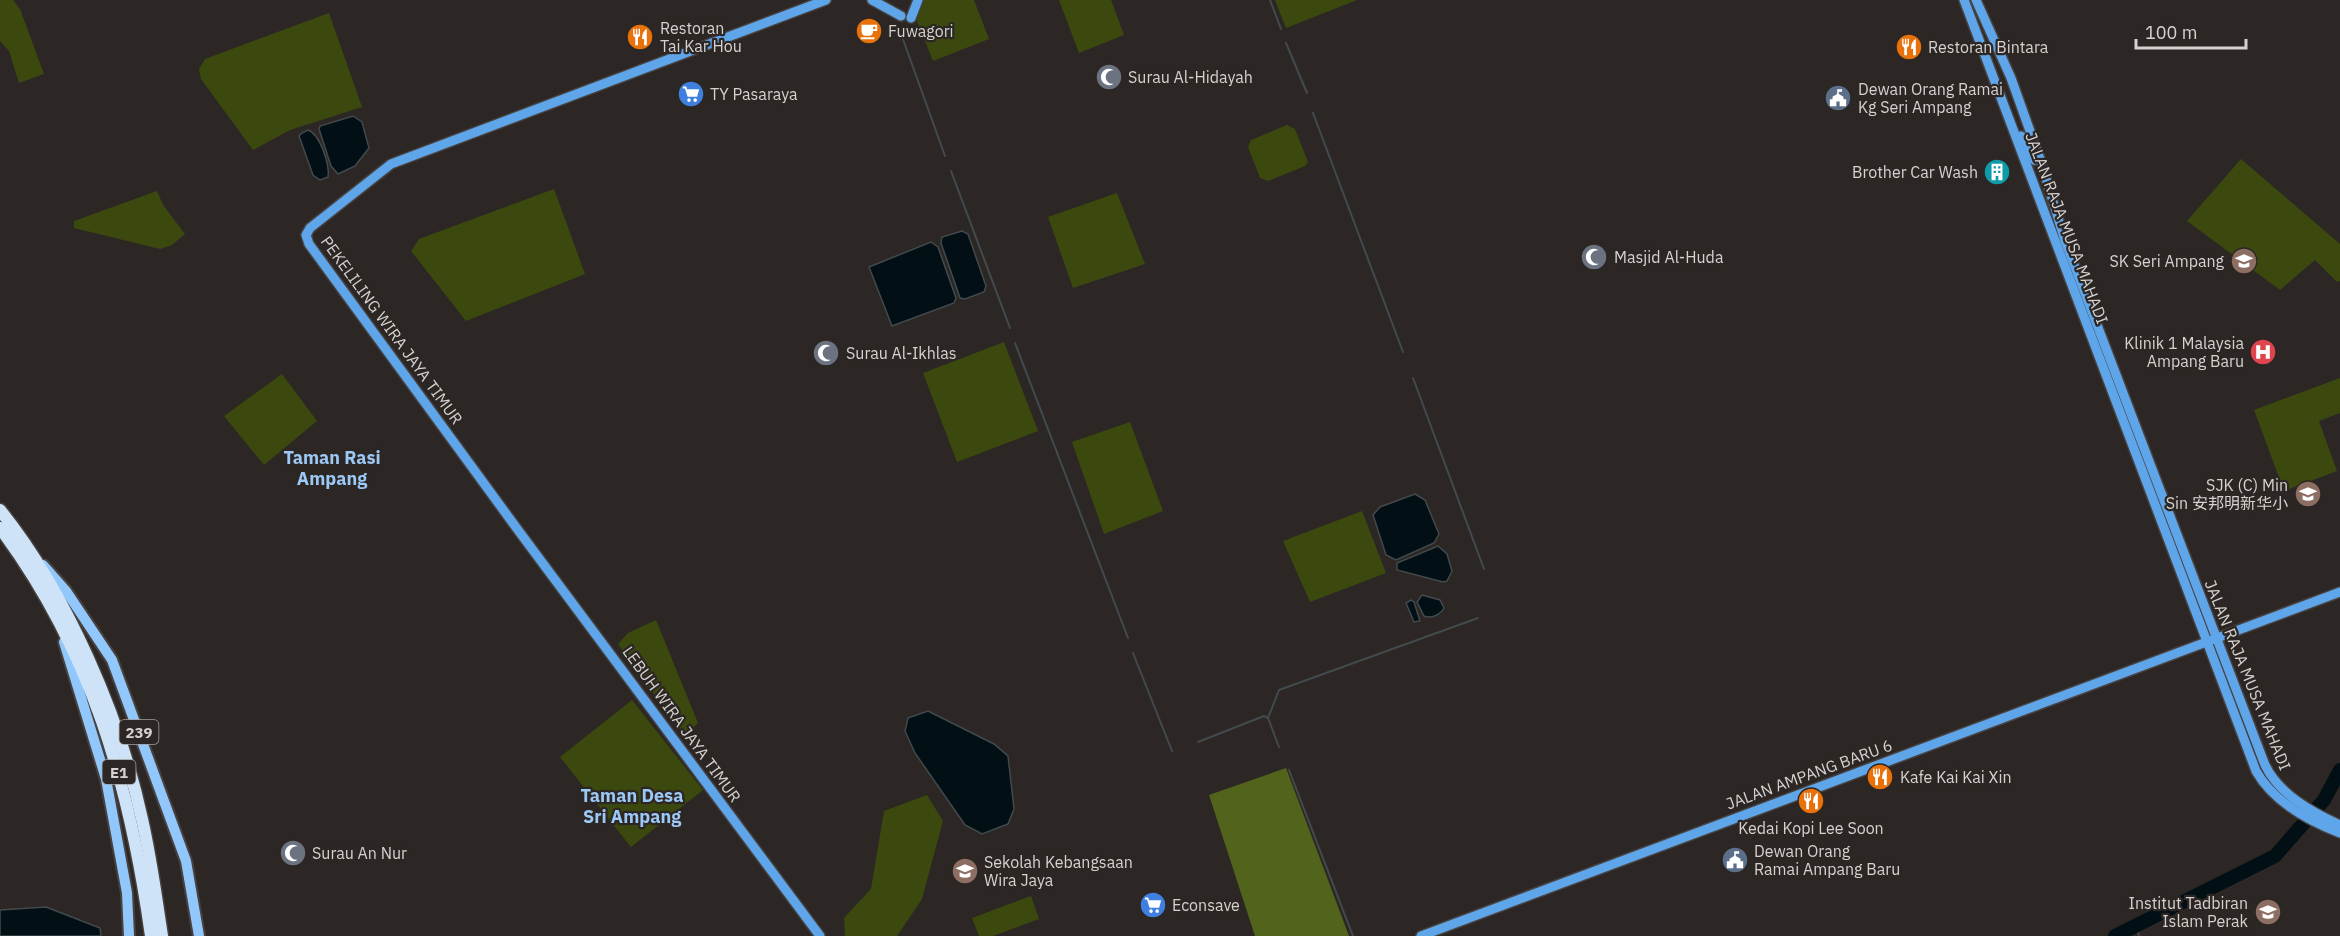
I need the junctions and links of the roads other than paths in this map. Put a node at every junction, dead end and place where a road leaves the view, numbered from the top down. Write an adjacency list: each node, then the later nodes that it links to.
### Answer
1 (825, 0): 11 (main road, PEKELILING WIRA JAYA TIMUR)
2 (872, 0): 3 (main road)
3 (918, 0)
4 (1964, 0): 7 (main road, JALAN RAJA MUSA MAHADI)
5 (1976, 0): 6 (main road, JALAN RAJA MUSA MAHADI)
6 (1998, 51): 7 (main road); 8 (main road, JALAN RAJA MUSA MAHADI)
7 (2019, 137): 8 (main road); 15 (main road, JALAN RAJA MUSA MAHADI)
8 (2066, 241): 15 (main road, JALAN RAJA MUSA MAHADI)
9 (0, 510): 12 (highway, E1)
10 (0, 528): 14 (highway, E1)
11 (518, 530): 22 (main road, LEBUH WIRA JAYA TIMUR)
12 (31, 551): 20 (highway, E1); 21 (main road, 239)
13 (2340, 592): 15 (main road, JALAN AMPANG BARU 6)
14 (58, 617): 18 (main road); 19 (highway, E1)
15 (2212, 640): 16 (main road, JALAN RAJA MUSA MAHADI); 23 (main road, JALAN AMPANG BARU 6)
16 (2334, 825): 17 (main road, JALAN RAJA MUSA MAHADI)
17 (2340, 833)
18 (129, 936)
19 (151, 936)
20 (162, 936)
21 (199, 936)
22 (820, 936)
23 (1421, 936)

